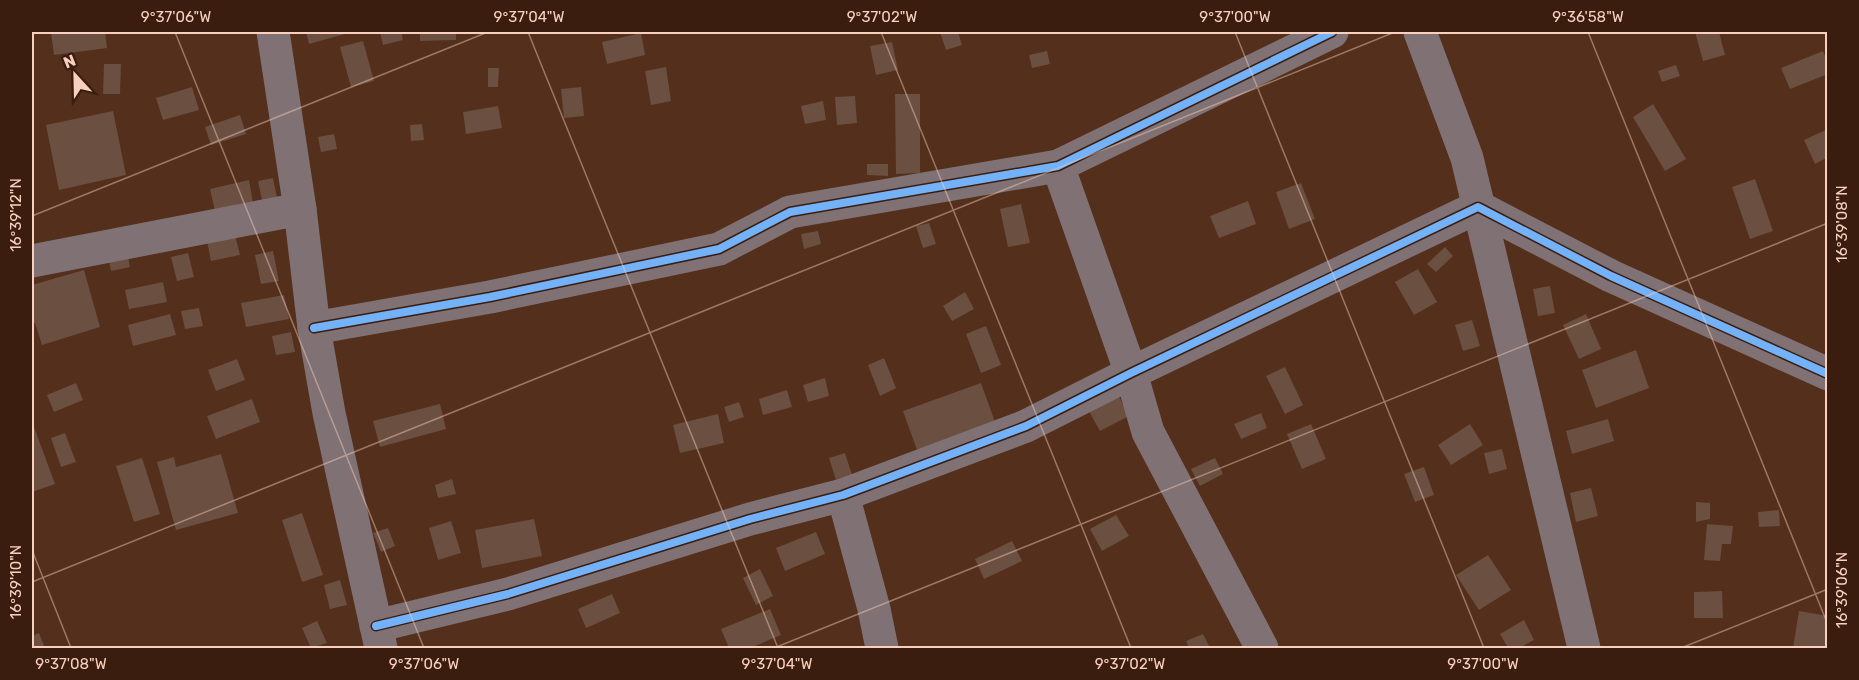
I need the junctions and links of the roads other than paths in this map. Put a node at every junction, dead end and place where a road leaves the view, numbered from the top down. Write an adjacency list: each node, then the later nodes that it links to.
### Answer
1 (273, 32): 6 (street)
2 (1332, 32): 4 (street)
3 (1420, 32): 5 (street)
4 (1058, 166): 8 (street); 9 (street)
5 (1478, 207): 9 (street); 10 (street); 15 (street)
6 (300, 209): 7 (street); 8 (street)
7 (32, 261)
8 (314, 328): 12 (street)
9 (1131, 373): 11 (street); 14 (street)
10 (1827, 374)
11 (843, 495): 12 (street); 13 (street)
12 (379, 637)
13 (882, 648)
14 (1262, 648)
15 (1584, 648)

